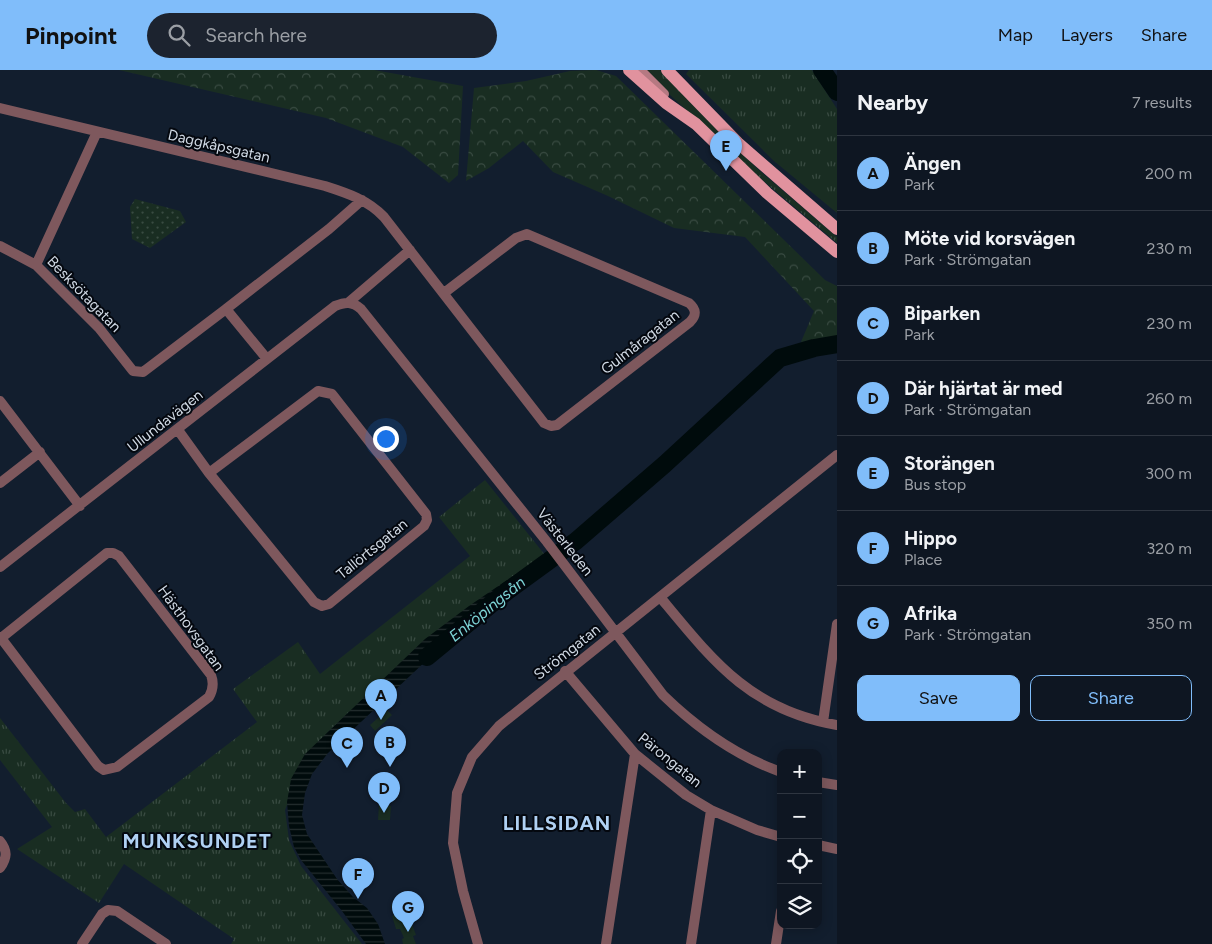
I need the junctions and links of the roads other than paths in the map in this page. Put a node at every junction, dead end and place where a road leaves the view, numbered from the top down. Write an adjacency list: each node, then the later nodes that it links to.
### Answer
1 (629, 70): 5 (main road)
2 (640, 70): 5 (main road)
3 (667, 70): 8 (main road)
4 (0, 108): 6 (street, Daggkåpsgatan)
5 (689, 118): 11 (main road)
6 (97, 132): 7 (street, Daggkåpsgatan); 12 (street)
7 (362, 200): 10 (street, Daggkåpsgatan); 15 (street)
8 (837, 229)
9 (0, 246): 12 (street, Besksötagatan)
10 (410, 250): 13 (street, Gulmåragatan); 14 (street, Ullundavägen)
11 (837, 252)
12 (36, 265): 15 (street, Besksötagatan)
13 (444, 293): 13 (street, Gulmåragatan)
14 (349, 302): 16 (street, Ullundavägen); 27 (street, Västerleden)
15 (226, 309): 16 (street)
16 (267, 359): 18 (street, Ullundavägen)
17 (0, 402): 19 (street)
18 (178, 430): 21 (street, Tallörtsgatan); 23 (street, Ullundavägen)
19 (40, 452): 22 (street); 23 (street)
20 (837, 457): 25 (street, Strömgatan)
21 (209, 473): 21 (street, Tallörtsgatan)
22 (0, 483)
23 (80, 506): 24 (street, Ullundavägen)
24 (0, 567)
25 (660, 597): 27 (street, Strömgatan); 30 (street)
26 (837, 624): 30 (street)
27 (616, 633): 29 (street, Strömgatan); 33 (street, Västerleden)
28 (0, 637): 28 (street, Hästhovsgatan)
29 (565, 671): 32 (street, Pärongatan); 45 (street, Strömgatan)
30 (823, 722): 31 (street)
31 (837, 725)
32 (635, 754): 36 (street, Pärongatan); 46 (street)
33 (777, 770)
34 (822, 783): 35 (street)
35 (837, 785)
36 (711, 810): 37 (street, Pärongatan); 47 (street)
37 (777, 836)
38 (0, 841): 41 (street)
39 (822, 846): 40 (street)
40 (837, 849)
41 (0, 868)
42 (778, 929): 48 (street)
43 (82, 944): 44 (street)
44 (166, 944)
45 (478, 944)
46 (606, 944)
47 (691, 944)
48 (776, 944)

